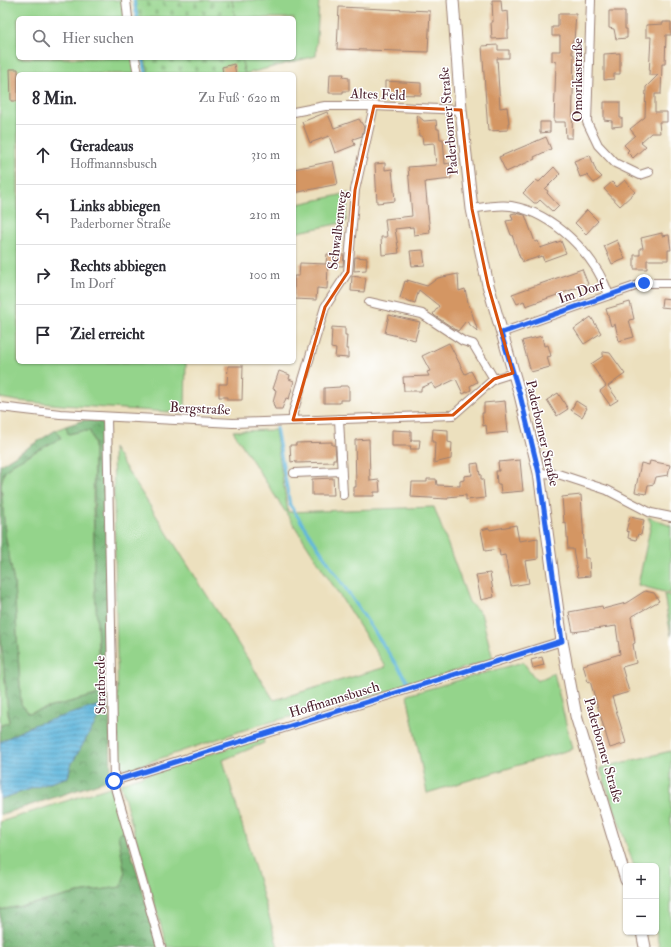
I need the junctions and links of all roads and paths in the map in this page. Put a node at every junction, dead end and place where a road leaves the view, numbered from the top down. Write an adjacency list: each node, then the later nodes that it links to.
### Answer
1 (126, 0): 6 (street)
2 (450, 0): 5 (main road, Paderborner Straße)
3 (453, 0): 5 (main road, Paderborner Straße)
4 (591, 0): 12 (street, Omorikastraße)
5 (454, 13): 10 (main road, Paderborner Straße)
6 (128, 16)
7 (135, 60): 8 (street)
8 (138, 72)
9 (374, 106): 10 (street, Altes Feld); 11 (street, Altes Feld); 23 (street, Schwalbenweg)
10 (461, 110): 13 (main road, Paderborner Straße)
11 (296, 112)
12 (648, 172)
13 (472, 209): 15 (street); 17 (main road, Paderborner Straße)
14 (671, 283): 15 (street, Im Dorf)
15 (609, 295): 17 (street, Im Dorf)
16 (369, 302): 19 (street)
17 (501, 333): 18 (main road, Paderborner Straße)
18 (513, 373): 19 (street, Bergstraße); 26 (main road, Paderborner Straße)
19 (494, 379): 22 (street, Bergstraße)
20 (0, 407): 21 (street, Bergstraße)
21 (107, 416): 23 (street, Bergstraße); 30 (street, Stratbrede)
22 (339, 419): 23 (street, Bergstraße); 24 (street)
23 (293, 420)
24 (341, 471): 25 (street); 27 (street)
25 (294, 473)
26 (539, 473): 28 (street); 29 (main road, Paderborner Straße)
27 (343, 495)
28 (671, 517)
29 (562, 641): 30 (street, Hoffmannsbusch); 31 (main road, Paderborner Straße)
30 (114, 781): 33 (street, Stratbrede)
31 (623, 870)
32 (643, 935): 34 (main road)
33 (162, 947)
34 (645, 947)

